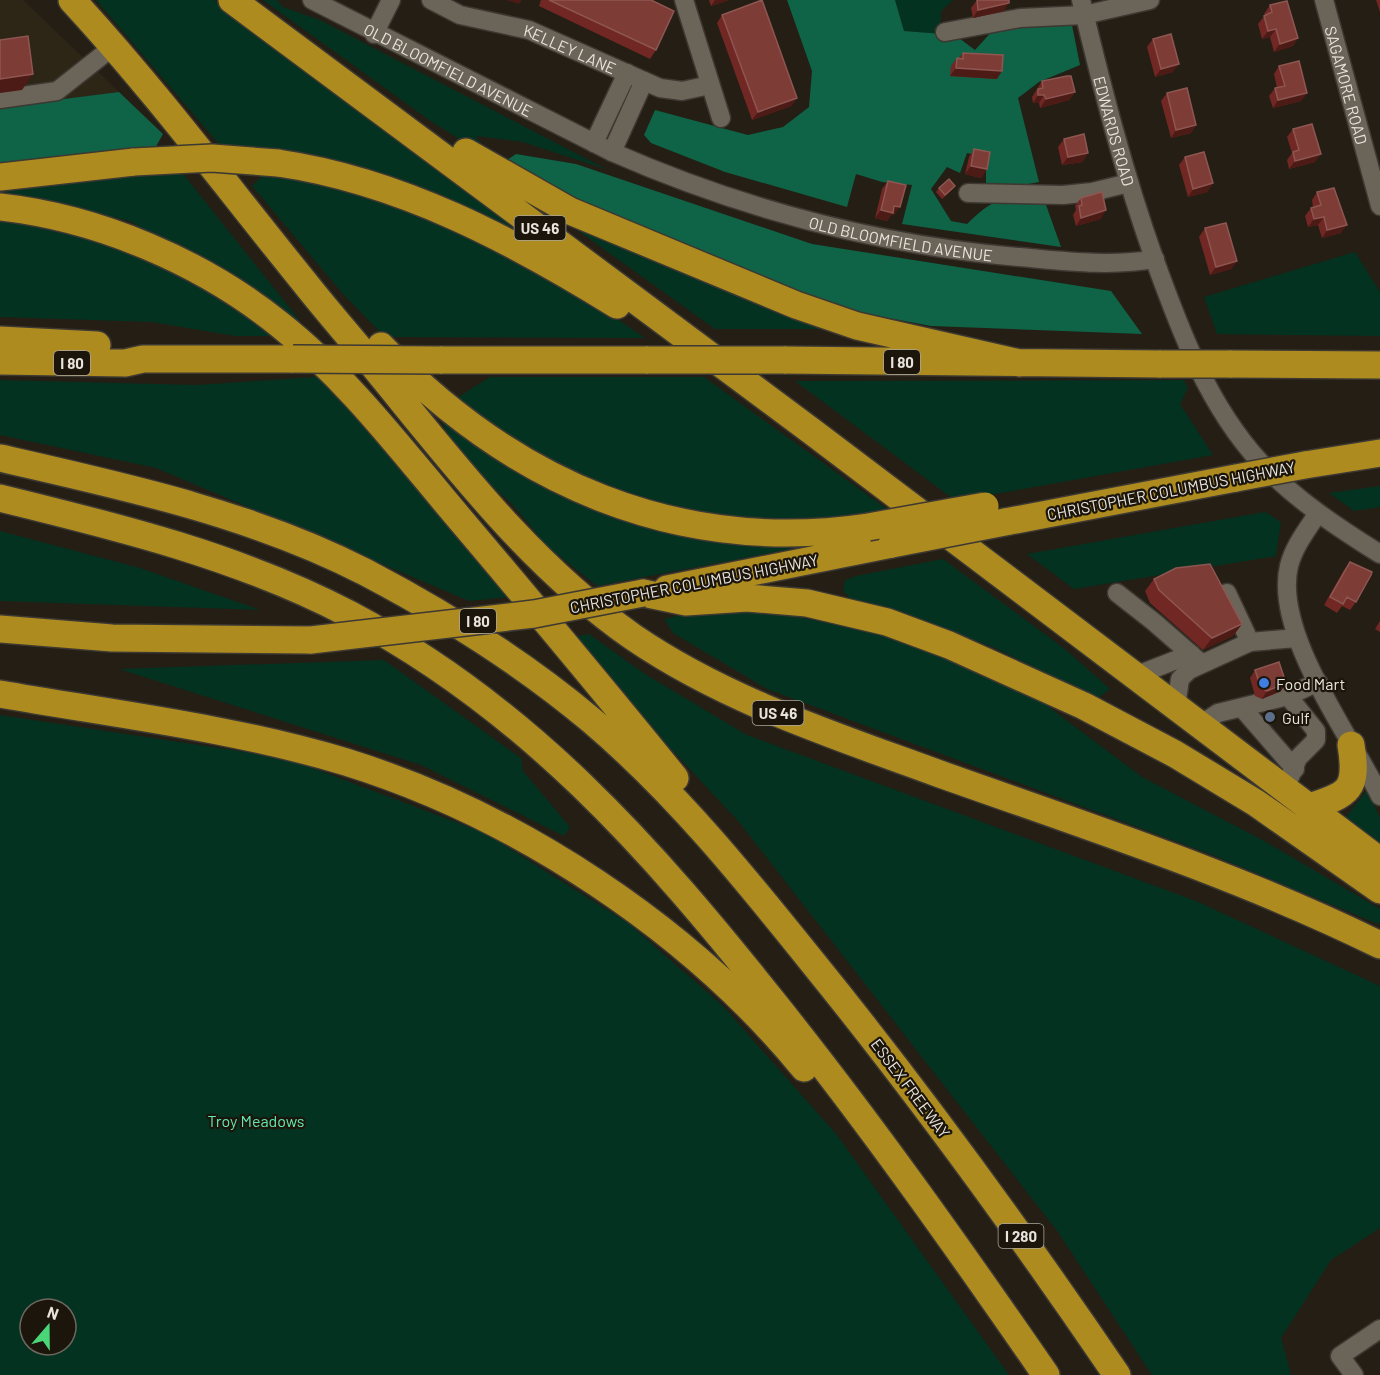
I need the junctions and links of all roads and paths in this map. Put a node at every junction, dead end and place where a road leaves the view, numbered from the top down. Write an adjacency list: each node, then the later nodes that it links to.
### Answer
1 (72, 0): 12 (highway, US 46)
2 (232, 0): 18 (highway, US 46)
3 (312, 0): 11 (street, OLD BLOOMFIELD AVENUE)
4 (391, 0): 11 (street)
5 (431, 0): 13 (street, KELLEY LANE)
6 (684, 0): 15 (street)
7 (1150, 0): 9 (street)
8 (1324, 0): 24 (street, SAGAMORE ROAD)
9 (1083, 8): 10 (street); 22 (street, EDWARDS ROAD)
10 (945, 32)
11 (374, 34): 19 (street, OLD BLOOMFIELD AVENUE)
12 (114, 46): 16 (street); 27 (highway, US 46)
13 (627, 73): 14 (street, KELLEY LANE); 19 (street)
14 (644, 81): 15 (street, KELLEY LANE); 20 (street)
15 (710, 85): 17 (street)
16 (0, 99)
17 (721, 118)
18 (407, 128): 28 (highway, US 46); 32 (highway)
19 (594, 143): 20 (street, OLD BLOOMFIELD AVENUE)
20 (612, 152): 26 (street, OLD BLOOMFIELD AVENUE)
21 (0, 177): 28 (highway, bridge)
22 (1129, 183): 23 (street); 26 (street, EDWARDS ROAD)
23 (969, 193)
24 (1380, 206)
25 (0, 207): 59 (highway)
26 (1155, 258): 37 (street)
27 (307, 285): 38 (highway, bridge); 62 (highway, US 46)
28 (673, 327): 47 (highway, US 46)
29 (0, 340): 30 (highway)
30 (143, 359): 31 (highway, I 80); 32 (highway, I 80, bridge)
31 (0, 361)
32 (1020, 363): 33 (highway, I 80, bridge)
33 (1380, 365)
34 (1380, 453): 38 (highway, CHRISTOPHER COLUMBUS HIGHWAY, bridge)
35 (0, 458): 59 (highway, ESSEX FREEWAY)
36 (0, 498): 63 (highway)
37 (1318, 513): 39 (street); 44 (street)
38 (995, 514): 40 (highway, CHRISTOPHER COLUMBUS HIGHWAY / I 80, bridge)
39 (1380, 554)
40 (643, 593): 43 (highway, CHRISTOPHER COLUMBUS HIGHWAY / I 80, bridge); 61 (highway)
41 (1117, 593): 46 (street)
42 (1227, 593): 45 (street)
43 (0, 629)
44 (1298, 638): 45 (street); 48 (street)
45 (1250, 642): 46 (street)
46 (1196, 659): 47 (street); 51 (street)
47 (1135, 676): 51 (highway, US 46)
48 (1318, 682): 50 (street); 54 (street)
49 (0, 694): 63 (highway)
50 (1288, 696): 52 (street); 56 (street)
51 (1176, 707): 53 (highway, US 46)
52 (1243, 709): 53 (street); 56 (street)
53 (1200, 725): 56 (highway, US 46)
54 (1352, 745): 55 (street); 58 (highway)
55 (1374, 774): 57 (street)
56 (1290, 779): 58 (highway, US 46)
57 (1380, 796)
58 (1308, 807): 60 (highway, US 46)
59 (688, 814): 66 (highway, ESSEX FREEWAY / I 280)
60 (1380, 861)
61 (1380, 890)
62 (1380, 945)
63 (920, 1197): 65 (highway)
64 (1380, 1329): 67 (street)
65 (1046, 1375)
66 (1117, 1375)
67 (1354, 1375)

